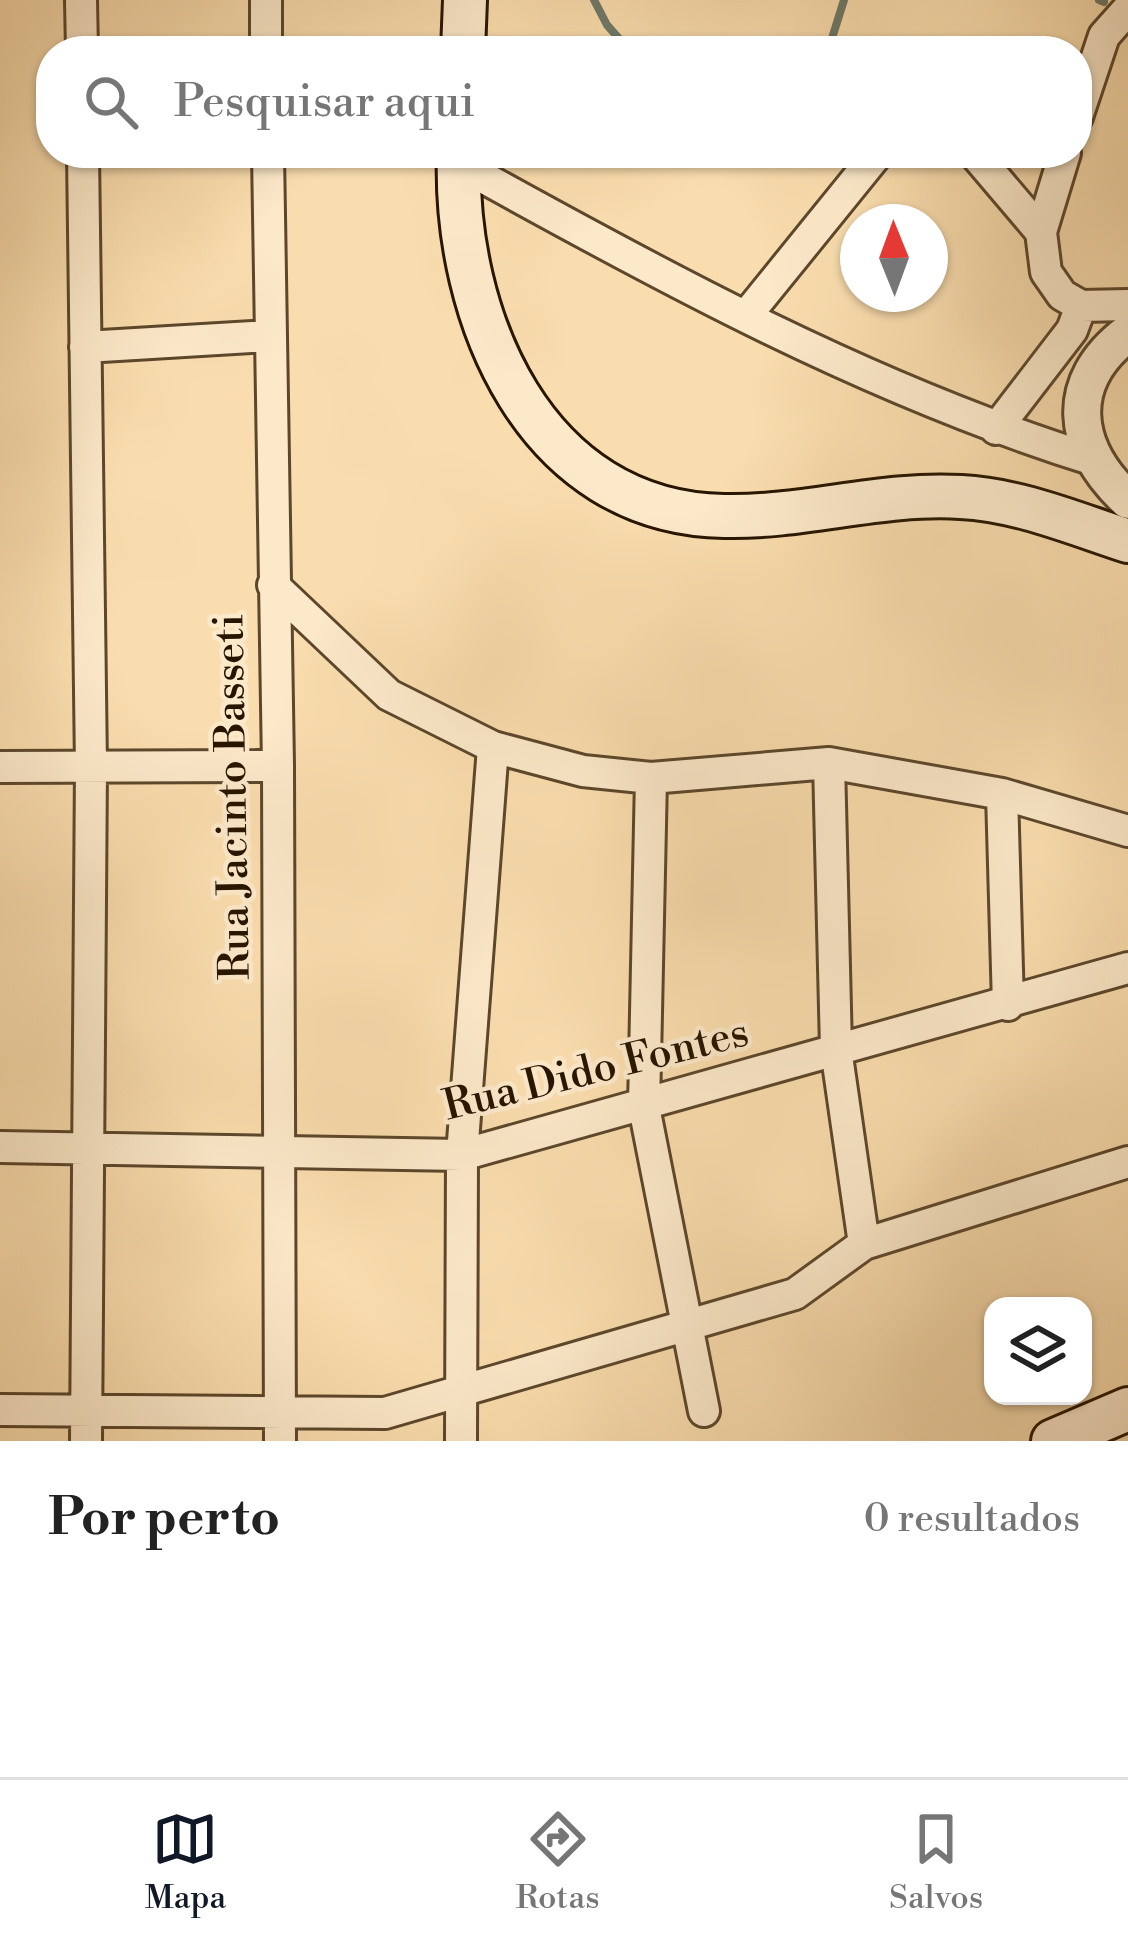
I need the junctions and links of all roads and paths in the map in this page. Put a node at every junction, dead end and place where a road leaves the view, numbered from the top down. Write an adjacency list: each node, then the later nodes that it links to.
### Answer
1 (81, 0): 5 (street)
2 (266, 0): 6 (street)
3 (465, 0): 7 (main road)
4 (1128, 9): 8 (street)
5 (82, 36)
6 (266, 36)
7 (464, 36)
8 (1092, 72)
9 (83, 168): 22 (street)
10 (268, 168): 21 (street, Rua Jacinto Basseti)
11 (460, 168): 27 (main road)
12 (477, 168): 18 (street)
13 (866, 168): 18 (street)
14 (987, 168): 16 (street)
15 (1060, 168): 16 (street)
16 (1041, 232): 19 (street)
17 (1128, 305): 19 (street)
18 (746, 316): 24 (street)
19 (1077, 318): 23 (street); 24 (street)
20 (1128, 333): 23 (street)
21 (270, 336): 22 (street); 28 (street, Rua Jacinto Basseti)
22 (86, 347): 33 (street)
23 (1090, 369): 25 (street)
24 (996, 429): 25 (street)
25 (1094, 460): 26 (street)
26 (1128, 500)
27 (1128, 541)
28 (273, 585): 29 (street); 31 (street, Rua Jacinto Basseti)
29 (493, 748): 34 (street); 44 (street)
30 (829, 763): 34 (street); 35 (street); 39 (street)
31 (278, 766): 33 (street); 43 (street, Rua Jacinto Basseti)
32 (0, 767): 33 (street)
33 (91, 767): 42 (street)
34 (651, 778): 40 (street)
35 (1002, 794): 36 (street); 38 (street)
36 (1128, 831)
37 (1128, 968): 38 (street, Rua Dido Fontes)
38 (1008, 1006): 39 (street, Rua Dido Fontes)
39 (836, 1048): 40 (street, Rua Dido Fontes); 46 (street)
40 (644, 1107): 44 (street, Rua Dido Fontes); 47 (street)
41 (0, 1147): 42 (street, Rua Dido Fontes)
42 (87, 1150): 43 (street, Rua Dido Fontes); 52 (street)
43 (277, 1154): 44 (street, Rua Dido Fontes); 53 (street, Rua Jacinto Basseti)
44 (462, 1154): 48 (street)
45 (1128, 1162): 46 (street)
46 (865, 1244): 47 (street)
47 (686, 1328): 48 (street); 51 (street)
48 (460, 1395): 53 (street); 54 (street)
49 (1128, 1409): 55 (main road)
50 (0, 1410): 52 (street)
51 (704, 1411)
52 (86, 1426): 53 (street)
53 (279, 1426)
54 (461, 1441)
55 (1053, 1441)

